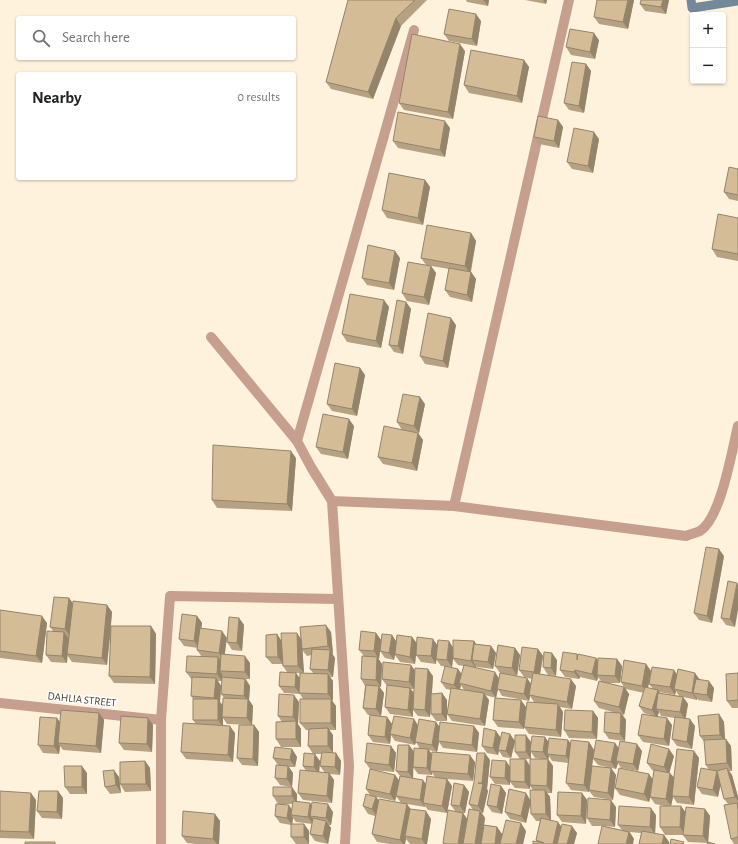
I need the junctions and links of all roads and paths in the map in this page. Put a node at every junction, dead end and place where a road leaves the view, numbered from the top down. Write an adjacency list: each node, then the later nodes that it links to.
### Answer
1 (569, 0): 7 (street)
2 (414, 30): 5 (street)
3 (211, 337): 5 (street)
4 (738, 426): 7 (street)
5 (297, 441): 6 (street)
6 (332, 500): 7 (street); 8 (street)
7 (454, 506)
8 (338, 599): 10 (street); 12 (street)
9 (0, 703): 10 (street, DAHLIA STREET)
10 (161, 720): 11 (street)
11 (161, 844)
12 (345, 844)

